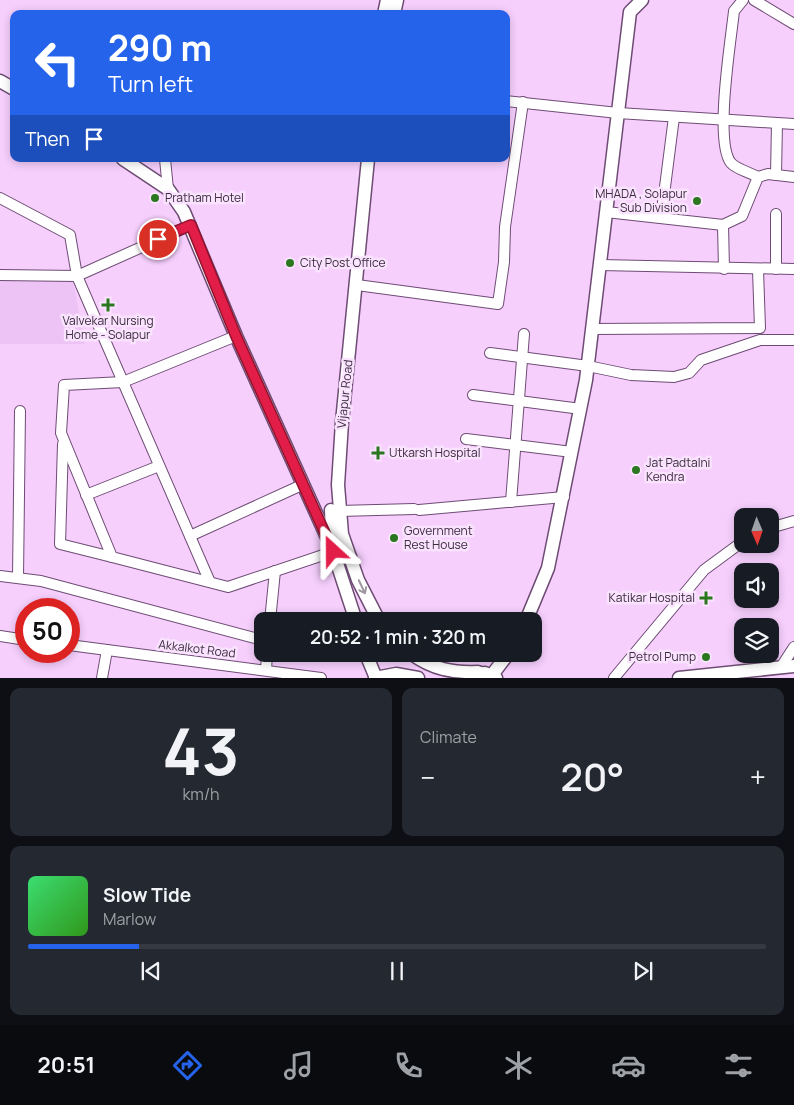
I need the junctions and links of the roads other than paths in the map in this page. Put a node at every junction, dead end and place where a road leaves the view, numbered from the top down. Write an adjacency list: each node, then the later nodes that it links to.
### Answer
1 (642, 0): 7 (main road)
2 (743, 0): 9 (street)
3 (754, 0): 4 (street)
4 (794, 24)
5 (510, 101): 6 (street)
6 (523, 102): 7 (street); 33 (street)
7 (618, 113): 8 (street); 21 (main road)
8 (674, 117): 9 (street); 23 (street)
9 (723, 120): 10 (street); 17 (street)
10 (777, 123): 11 (street); 16 (street)
11 (794, 124)
12 (128, 162): 19 (main road)
13 (165, 162): 19 (street)
14 (360, 162): 61 (main road, Vijapur Road)
15 (368, 162): 33 (main road, Vijapur Road)
16 (776, 175): 17 (street); 18 (street)
17 (758, 177): 25 (street)
18 (794, 177)
19 (168, 189): 24 (main road)
20 (0, 198): 32 (street)
21 (606, 212): 23 (street); 26 (main road)
22 (776, 214): 28 (street)
23 (661, 218): 25 (street)
24 (191, 225): 32 (street); 36 (main road)
25 (722, 225): 27 (street)
26 (600, 265): 27 (street); 34 (main road)
27 (724, 269): 30 (street)
28 (776, 269): 29 (street); 30 (street)
29 (794, 269)
30 (758, 270): 34 (street)
31 (0, 274): 32 (street)
32 (77, 276): 41 (street)
33 (356, 285): 55 (main road, Vijapur Road)
34 (592, 329): 40 (main road)
35 (524, 334): 39 (street)
36 (236, 336): 41 (street); 51 (main road)
37 (794, 340): 40 (street)
38 (490, 353): 39 (street)
39 (521, 358): 40 (street); 43 (street)
40 (588, 366): 44 (main road)
41 (123, 382): 47 (street); 50 (street)
42 (473, 395): 43 (street)
43 (518, 400): 44 (street); 48 (street)
44 (581, 408): 49 (main road)
45 (20, 411): 65 (street)
46 (466, 438): 48 (street)
47 (64, 440): 52 (street); 62 (street)
48 (514, 444): 49 (street); 54 (street)
49 (572, 452): 53 (main road)
50 (160, 466): 52 (street); 58 (street)
51 (304, 484): 58 (street); 61 (main road)
52 (86, 495): 62 (street)
53 (564, 497): 54 (street); 70 (main road)
54 (511, 502): 55 (street)
55 (340, 511): 59 (main road, Vijapur Road)
56 (794, 521): 57 (street)
57 (779, 525)
58 (190, 536): 66 (street)
59 (347, 547): 61 (street); 69 (main road, Vijapur Road, one-way to 69)
60 (734, 548): 93 (street)
61 (333, 551): 63 (street); 68 (main road, Vijapur Road)
62 (112, 557): 66 (street)
63 (275, 571): 66 (street); 67 (street)
64 (0, 576): 65 (street)
65 (18, 578): 73 (street)
66 (209, 580)
67 (271, 612)
68 (353, 612)
69 (374, 612)
70 (530, 612)
71 (0, 636): 72 (street)
72 (15, 638)
73 (254, 638)
74 (80, 646): 76 (street, Akkalkot Road)
75 (794, 647): 81 (street)
76 (107, 650): 84 (street, Akkalkot Road); 89 (street)
77 (266, 662): 82 (street)
78 (369, 662): 88 (main road)
79 (425, 662): 83 (main road)
80 (503, 662): 87 (main road)
81 (788, 667): 94 (main road)
82 (266, 670): 84 (street, Akkalkot Road); 86 (street, Akkalkot Road)
83 (478, 672): 87 (main road); 92 (main road)
84 (249, 673)
85 (794, 673): 95 (main road)
86 (300, 676): 90 (street, Akkalkot Road)
87 (494, 676)
88 (374, 677): 91 (main road)
89 (102, 678)
90 (321, 678)
91 (418, 678)
92 (466, 678)
93 (614, 678)
94 (679, 678)
95 (756, 678)

